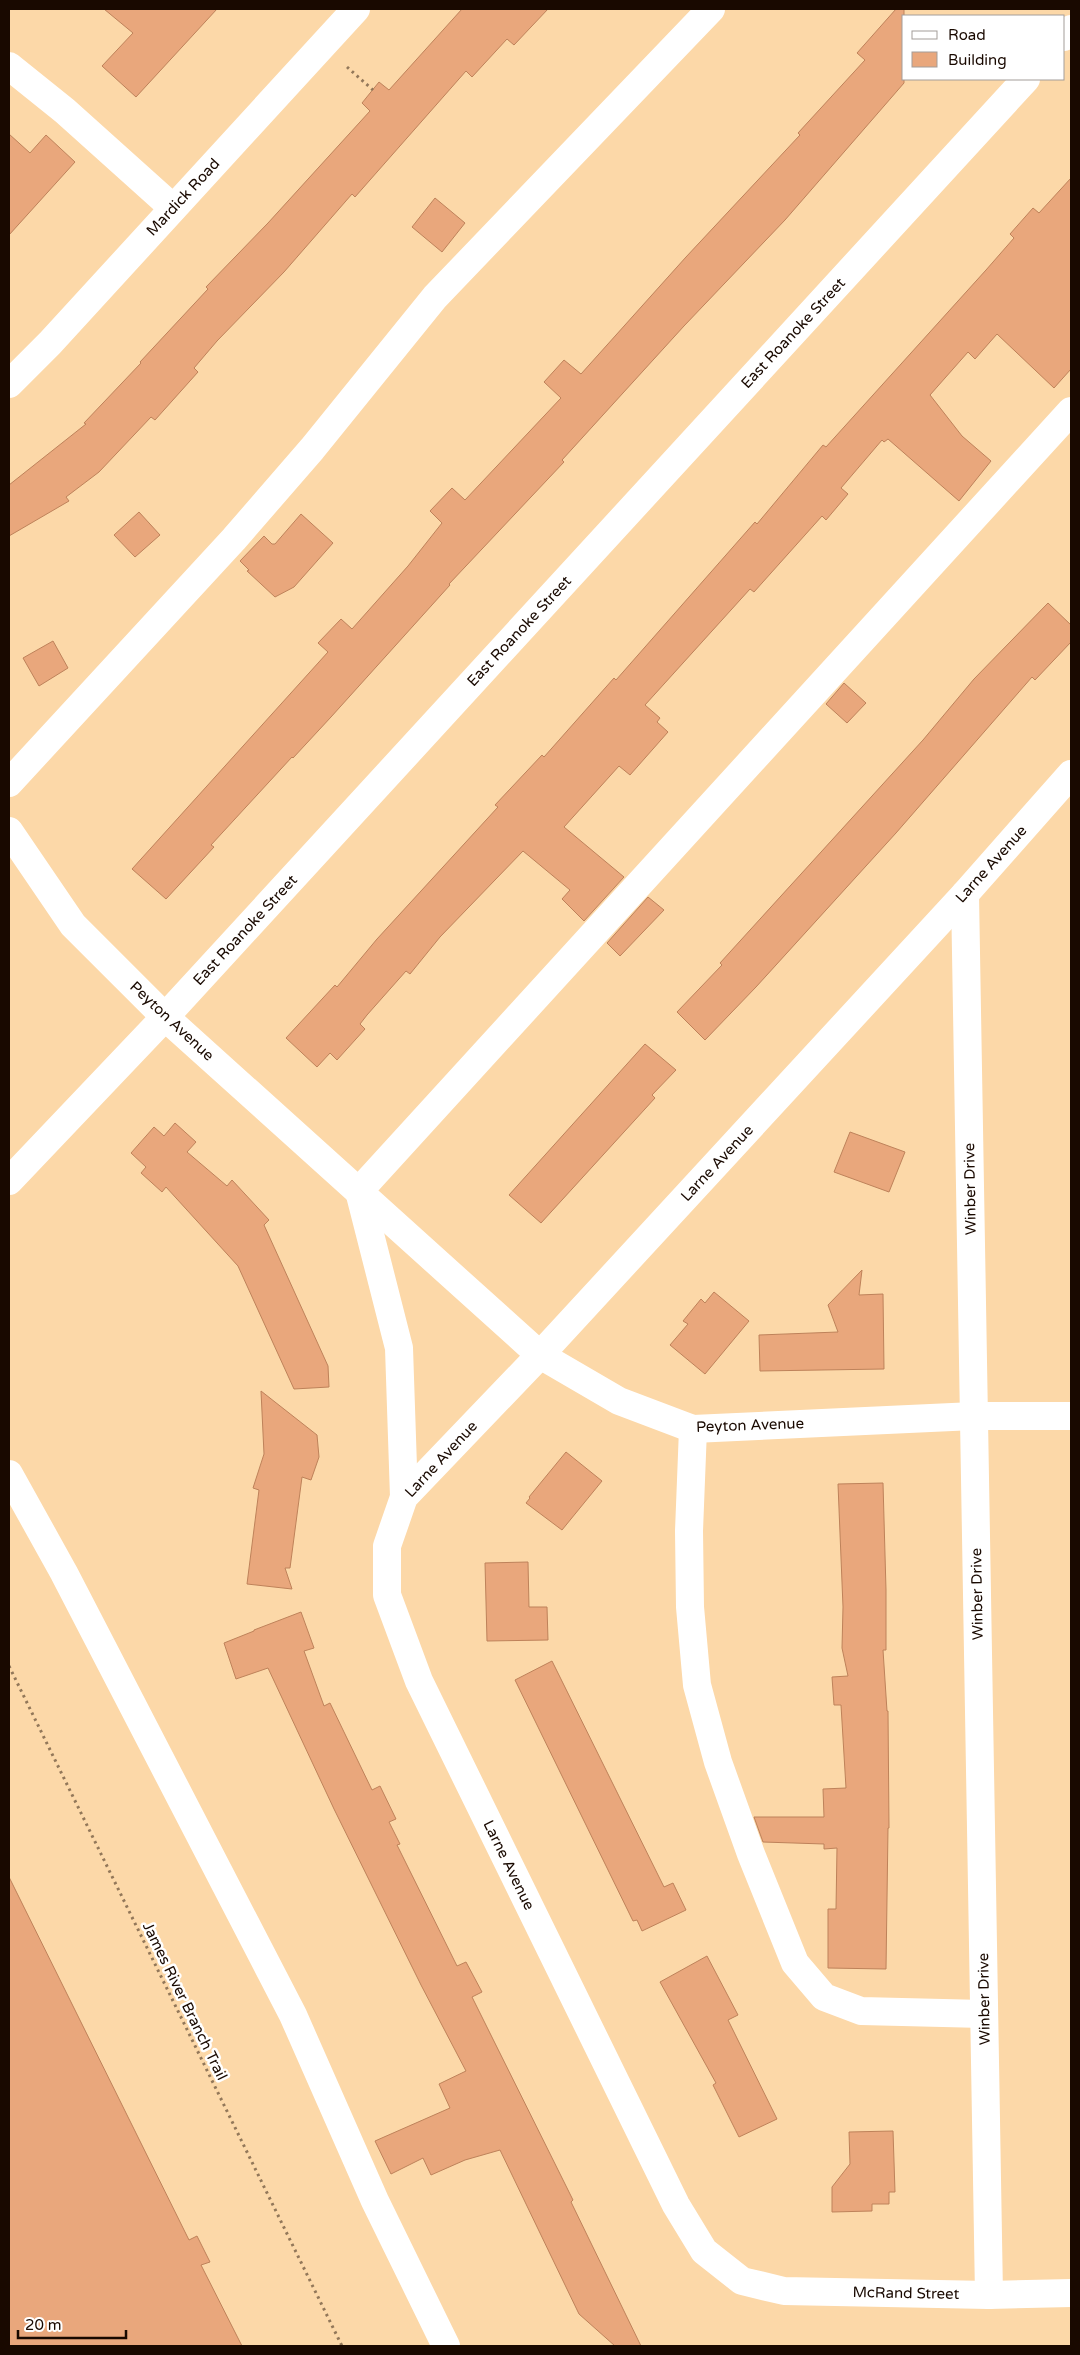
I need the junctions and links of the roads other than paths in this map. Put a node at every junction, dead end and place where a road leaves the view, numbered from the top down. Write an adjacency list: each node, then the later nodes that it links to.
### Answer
1 (356, 9): 5 (street, Mardick Road)
2 (712, 9): 9 (street)
3 (9, 66): 5 (street)
4 (1025, 80): 12 (street, East Roanoke Street)
5 (173, 208): 6 (street, Mardick Road)
6 (9, 384)
7 (1071, 411): 14 (street)
8 (1071, 774): 11 (street, Larne Avenue)
9 (9, 783)
10 (9, 831): 12 (street, Peyton Avenue)
11 (965, 894): 15 (street, Larne Avenue); 16 (street, Winber Drive)
12 (165, 1017): 13 (street, East Roanoke Street); 14 (street, Peyton Avenue)
13 (9, 1181)
14 (358, 1191): 15 (street, Peyton Avenue); 20 (street)
15 (540, 1354): 18 (street, Peyton Avenue); 20 (street, Larne Avenue)
16 (974, 1416): 17 (street, Peyton Avenue); 18 (street, Peyton Avenue); 21 (street, Winber Drive)
17 (1071, 1416)
18 (693, 1429): 21 (street)
19 (9, 1474): 25 (street)
20 (404, 1496): 22 (street, Larne Avenue)
21 (984, 2014): 24 (street, Winber Drive)
22 (742, 2281): 24 (street, McRand Street)
23 (1071, 2293): 24 (street, McRand Street)
24 (989, 2295)
25 (446, 2346)

